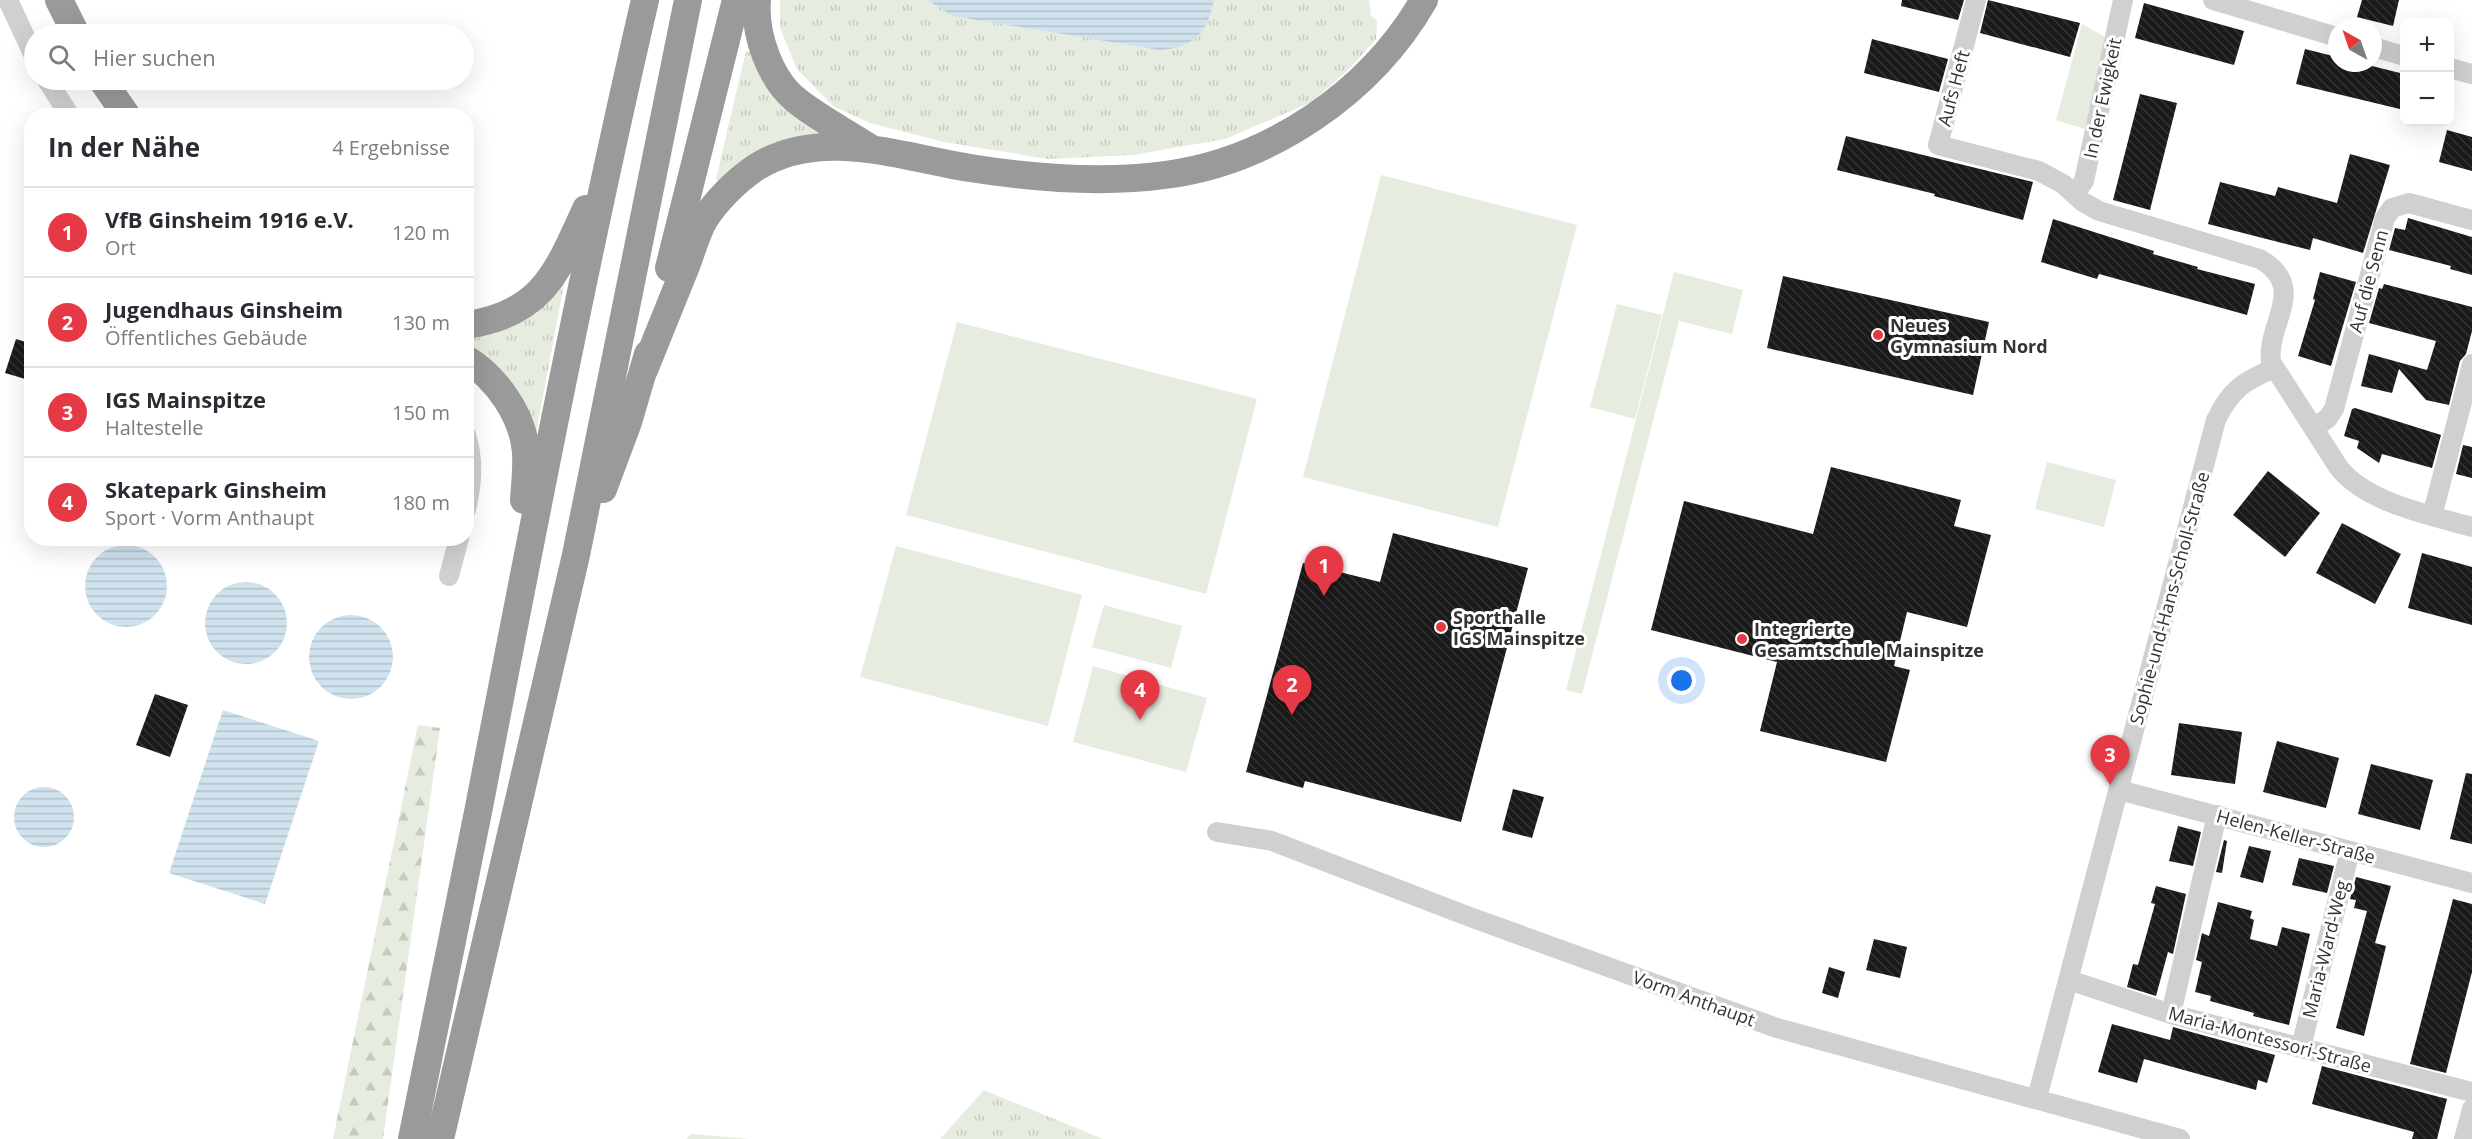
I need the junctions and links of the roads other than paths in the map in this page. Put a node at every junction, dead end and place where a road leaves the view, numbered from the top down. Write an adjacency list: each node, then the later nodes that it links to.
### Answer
1 (8, 0): 12 (street)
2 (59, 0): 11 (highway)
3 (645, 0): 23 (highway)
4 (688, 0): 35 (highway)
5 (736, 0): 30 (highway)
6 (757, 0): 22 (highway)
7 (1424, 0): 22 (highway)
8 (1976, 0): 24 (street, Aufs Heft)
9 (2123, 0): 24 (street, In der Ewigkeit)
10 (2213, 0): 13 (street)
11 (71, 24)
12 (24, 34)
13 (2328, 34)
14 (2382, 50): 15 (street)
15 (2400, 55)
16 (2454, 69): 17 (street)
17 (2472, 74)
18 (53, 90): 20 (street)
19 (109, 90): 21 (highway)
20 (65, 108)
21 (121, 108)
22 (872, 149): 30 (highway)
23 (607, 163): 26 (highway); 37 (highway)
24 (2074, 194): 29 (street)
25 (2472, 220): 31 (street, Auf die Senn)
26 (474, 324)
27 (2472, 364): 32 (street)
28 (474, 366): 37 (highway)
29 (2274, 368): 31 (street); 38 (street, Sophie-und-Hans-Scholl-Straße)
30 (644, 370): 35 (highway)
31 (2314, 428): 32 (street)
32 (2432, 516): 33 (street)
33 (2472, 527)
34 (457, 546): 36 (street)
35 (576, 555): 50 (highway)
36 (449, 576)
37 (516, 607): 49 (highway)
38 (2119, 790): 39 (street, Helen-Keller-Straße); 43 (street, Sophie-und-Hans-Scholl-Straße)
39 (2217, 815): 41 (street, Helen-Keller-Straße); 44 (street)
40 (1217, 832): 47 (street, Vorm Anthaupt)
41 (2350, 851): 42 (street, Helen-Keller-Straße); 45 (street, Maria-Ward-Weg)
42 (2472, 883)
43 (2069, 980): 44 (street, Maria-Montessori-Straße); 47 (street, Sophie-und-Hans-Scholl-Straße)
44 (2171, 1014): 45 (street, Maria-Montessori-Straße)
45 (2301, 1047): 46 (street, Maria-Montessori-Straße)
46 (2472, 1092)
47 (2037, 1098): 51 (street, Vorm Anthaupt)
48 (2472, 1109): 52 (street)
49 (412, 1139)
50 (440, 1139)
51 (2180, 1139)
52 (2464, 1139)

